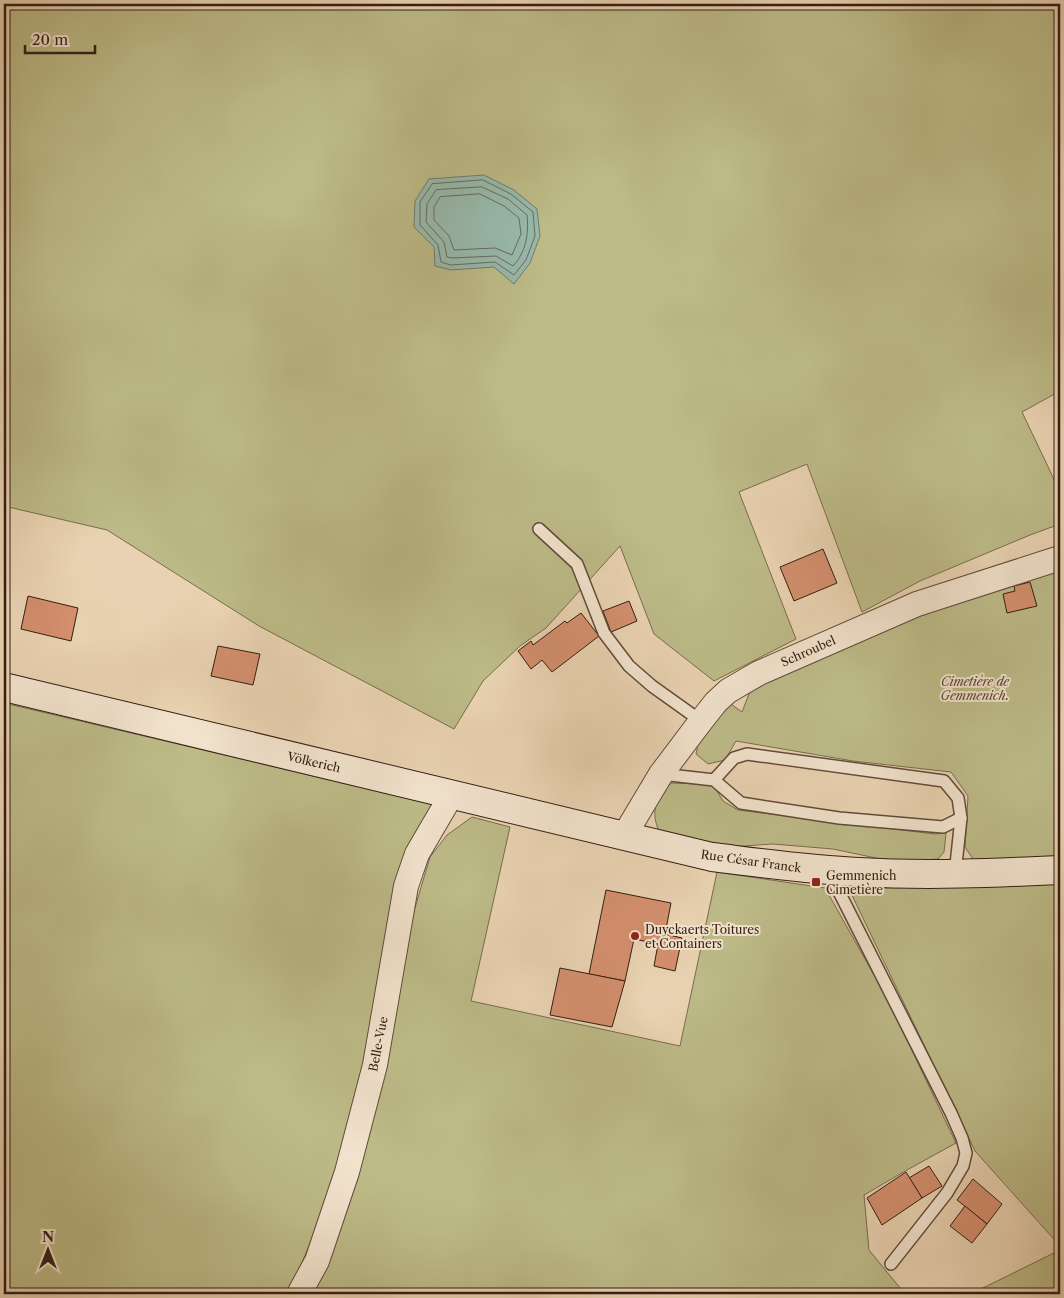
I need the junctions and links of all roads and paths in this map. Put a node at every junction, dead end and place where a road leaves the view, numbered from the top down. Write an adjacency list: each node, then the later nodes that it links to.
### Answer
1 (540, 529): 4 (lane)
2 (1060, 558): 4 (street, Schroubel)
3 (4, 687): 7 (main road, Völkerich)
4 (701, 721): 5 (street, Schroubel)
5 (661, 774): 6 (lane); 9 (street, Schroubel)
6 (714, 780): 8 (lane); 8 (lane)
7 (452, 794): 9 (main road, Völkerich); 14 (street, Belle-Vue)
8 (961, 818): 12 (lane)
9 (624, 836): 10 (main road, Rue César Franck)
10 (828, 870): 12 (main road, Rue César Franck); 13 (lane)
11 (1060, 870): 12 (main road, Rue César Franck)
12 (955, 874)
13 (891, 1264)
14 (299, 1294)

